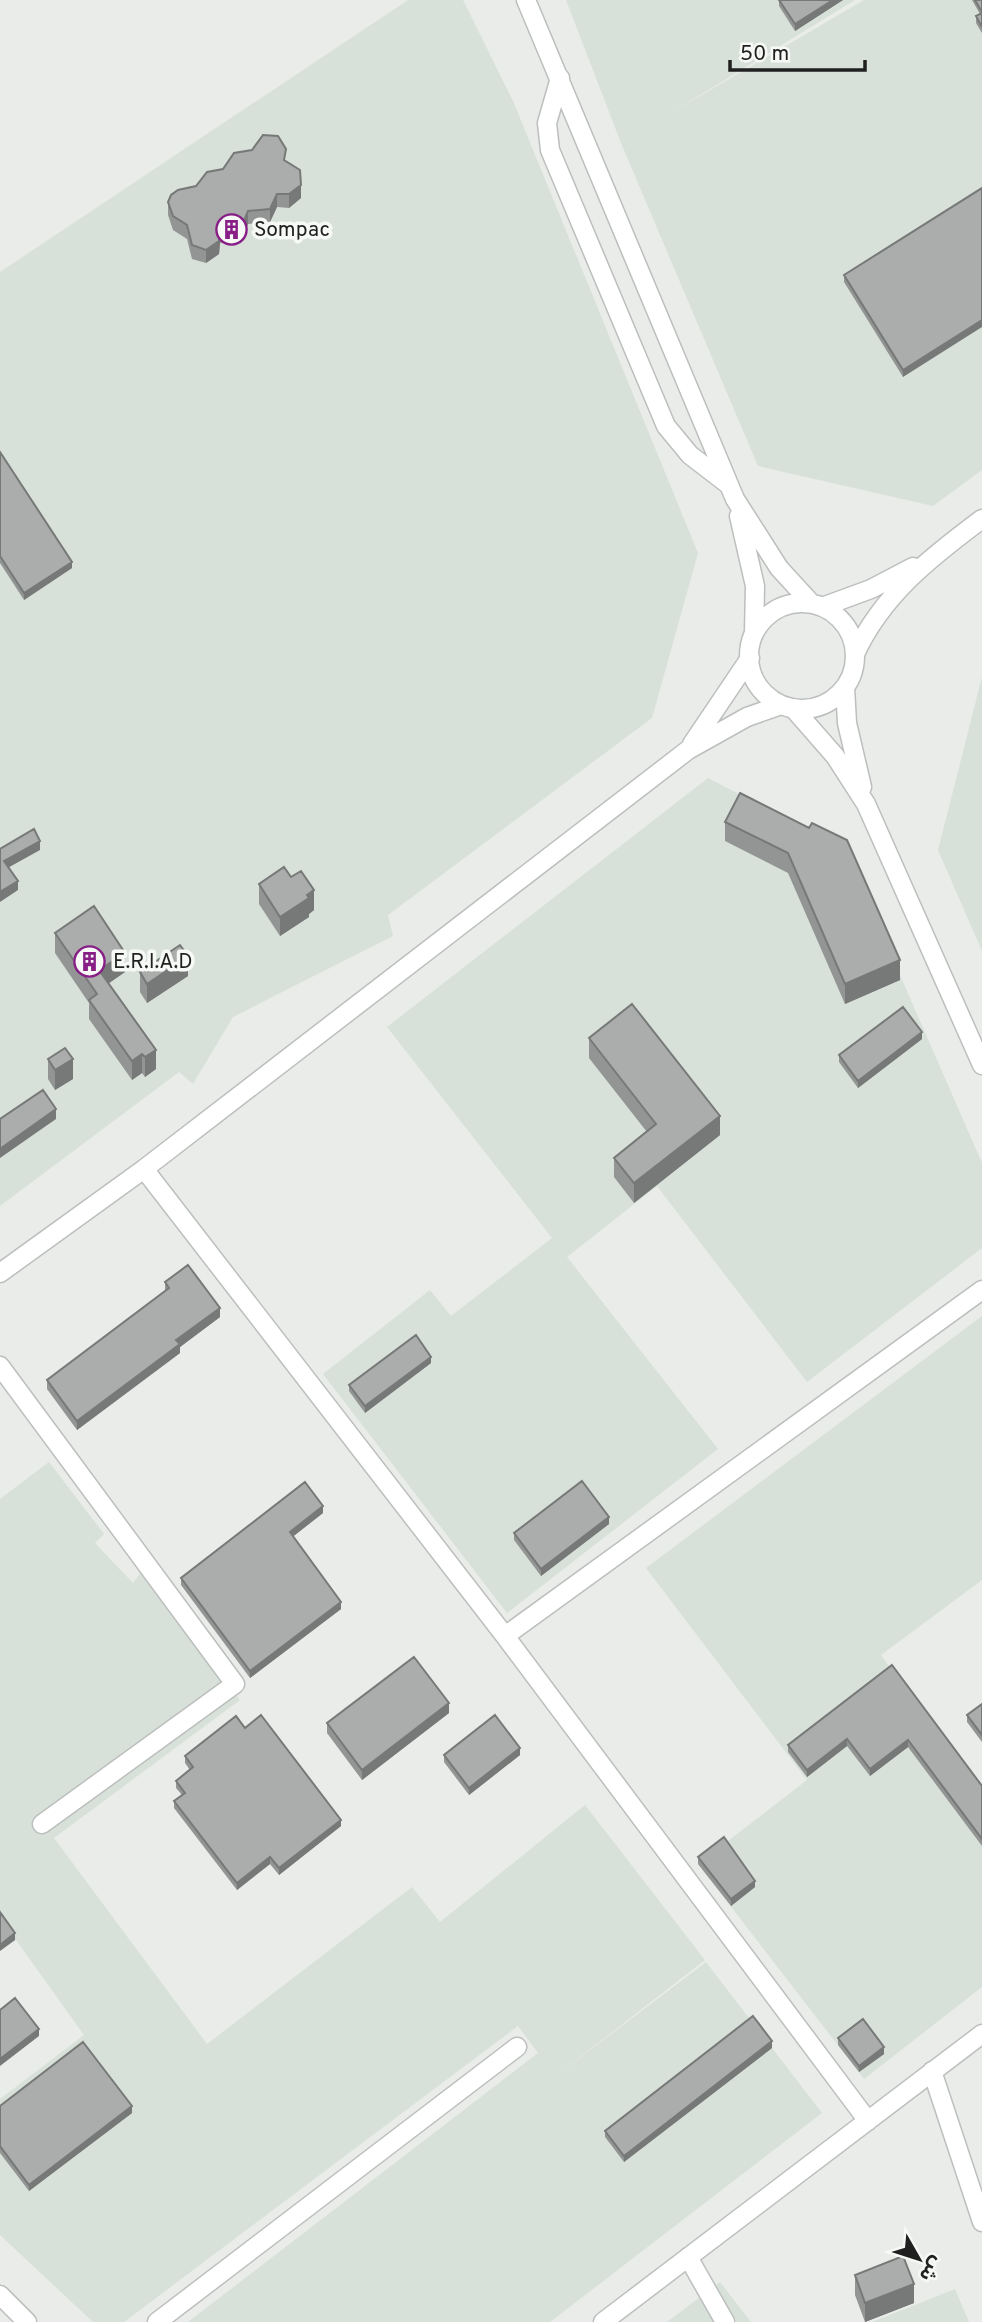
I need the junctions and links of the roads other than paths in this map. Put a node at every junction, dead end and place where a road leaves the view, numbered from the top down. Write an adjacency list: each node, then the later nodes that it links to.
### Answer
1 (526, 0): 2 (street)
2 (560, 78): 3 (street); 3 (street)
3 (732, 492): 6 (street); 7 (street)
4 (982, 519): 5 (street)
5 (929, 559): 6 (street); 8 (street)
6 (817, 605): 7 (street); 8 (street)
7 (754, 635): 9 (street)
8 (855, 654): 10 (street)
9 (750, 658): 11 (street); 12 (street)
10 (845, 687): 11 (street); 13 (street)
11 (787, 706): 12 (street); 13 (street)
12 (688, 750): 15 (street)
13 (866, 804): 14 (street)
14 (982, 1065)
15 (144, 1169): 16 (street); 19 (street)
16 (0, 1273)
17 (982, 1290): 19 (street)
18 (0, 1366): 20 (street)
19 (505, 1636): 24 (street)
20 (42, 1824)
21 (982, 2034): 23 (street)
22 (517, 2047): 29 (street)
23 (932, 2071): 24 (street); 25 (street)
24 (868, 2121): 26 (street)
25 (982, 2222)
26 (688, 2257): 30 (street); 31 (street)
27 (0, 2295): 28 (street)
28 (27, 2322)
29 (157, 2322)
30 (603, 2322)
31 (725, 2322)

